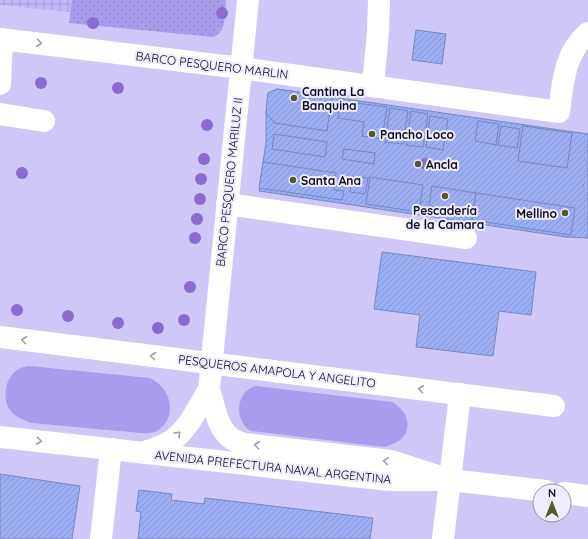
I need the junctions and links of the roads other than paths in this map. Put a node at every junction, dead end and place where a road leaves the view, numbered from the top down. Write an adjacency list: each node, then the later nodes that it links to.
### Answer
1 (248, 0): 5 (street, BARCO PESQUERO MARILUZ II)
2 (379, 0): 7 (street)
3 (588, 33): 7 (street, BARCO PESQUERO MARLIN)
4 (1, 39): 5 (street, BARCO PESQUERO MARLIN, one-way to 5); 6 (street)
5 (240, 68): 7 (street, BARCO PESQUERO MARLIN); 10 (street, BARCO PESQUERO MARILUZ II)
6 (0, 84)
7 (373, 86)
8 (0, 114): 9 (street)
9 (44, 121)
10 (227, 204): 11 (street); 13 (street, BARCO PESQUERO MARILUZ II)
11 (466, 238)
12 (0, 337): 13 (street, PESQUEROS AMAPOLA Y ANGELITO, one-way to 12)
13 (212, 363): 14 (street, BARCO PESQUERO MARILUZ II); 15 (street, PESQUEROS AMAPOLA Y ANGELITO, one-way to 13)
14 (209, 389): 19 (street, one-way to 14); 20 (street, one-way to 14)
15 (460, 394): 16 (street, PESQUEROS AMAPOLA Y ANGELITO); 20 (street)
16 (554, 406)
17 (0, 437): 18 (street, AVENIDA PREFECTURA NAVAL ARGENTINA, one-way to 18)
18 (111, 449): 19 (street, AVENIDA PREFECTURA NAVAL ARGENTINA); 24 (street)
19 (144, 453): 20 (street, AVENIDA PREFECTURA NAVAL ARGENTINA)
20 (450, 480): 21 (street, AVENIDA PREFECTURA NAVAL ARGENTINA); 25 (street)
21 (532, 489)
22 (572, 494): 23 (street)
23 (588, 496)
24 (101, 539)
25 (442, 539)

